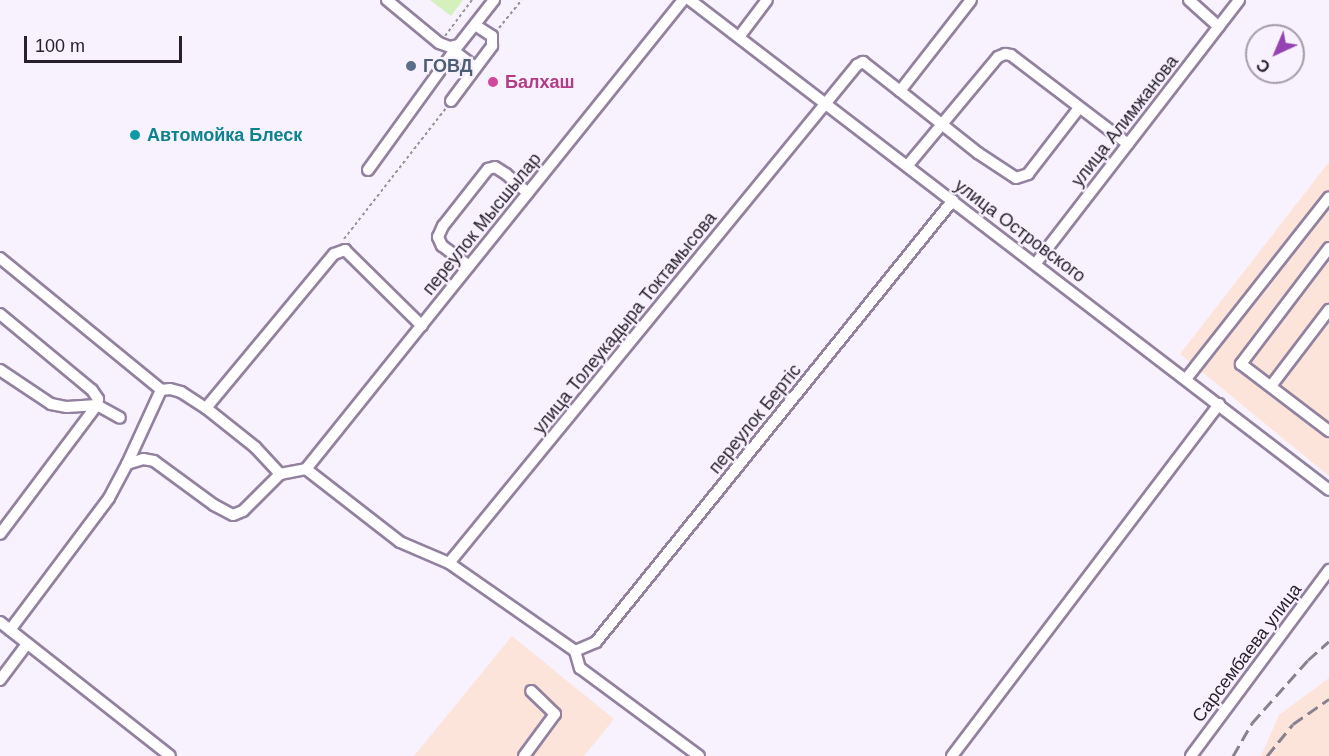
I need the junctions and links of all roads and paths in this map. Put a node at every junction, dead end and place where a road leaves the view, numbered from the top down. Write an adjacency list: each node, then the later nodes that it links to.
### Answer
1 (387, 0): 14 (street)
2 (472, 0): 14 (path)
3 (494, 0): 11 (street)
4 (522, 0): 11 (path)
5 (683, 0): 25 (street, переулок Мысшылар)
6 (690, 0): 13 (street, улица Островского)
7 (767, 0): 13 (street)
8 (971, 0): 17 (street)
9 (1189, 0): 12 (street)
10 (1239, 0): 12 (street, улица Алимжанова)
11 (478, 21): 15 (street); 16 (street)
12 (1219, 27): 22 (street, улица Алимжанова)
13 (739, 37): 19 (street, улица Островского)
14 (439, 43): 15 (street)
15 (456, 48): 16 (street); 24 (street)
16 (475, 67): 18 (street)
17 (900, 92): 19 (street, улица Толеукадыра Токтамысова); 21 (street)
18 (451, 101): 29 (path)
19 (827, 104): 23 (street, улица Островского); 50 (street, улица Толеукадыра Токтамысова)
20 (1079, 108): 21 (street); 21 (street); 22 (street)
21 (941, 124): 23 (street)
22 (1128, 144): 31 (street, улица Алимжанова)
23 (908, 165): 27 (street, улица Островского)
24 (368, 170)
25 (528, 193): 32 (street, переулок Мысшылар); 32 (street)
26 (1329, 197): 37 (street)
27 (954, 200): 31 (street, улица Островского); 55 (street, переулок Бертіс)
28 (1329, 248): 38 (street)
29 (334, 254): 35 (street); 42 (street)
30 (0, 258): 39 (street)
31 (1036, 263): 37 (street, улица Островского)
32 (470, 266): 35 (street, переулок Мысшылар)
33 (1329, 310): 38 (street)
34 (0, 315): 41 (street)
35 (422, 326): 46 (street, переулок Мысшылар)
36 (0, 370): 41 (street)
37 (1186, 379): 40 (street, улица Островского)
38 (1271, 386): 44 (street)
39 (161, 390): 42 (street); 45 (street)
40 (1219, 404): 48 (street, улица Островского); 61 (street)
41 (97, 405): 43 (street); 49 (street)
42 (206, 408): 47 (street)
43 (120, 418)
44 (1328, 426)
45 (127, 464): 47 (street); 53 (street)
46 (306, 469): 47 (street); 50 (street)
47 (280, 474)
48 (1329, 490)
49 (0, 534)
50 (449, 563): 55 (street)
51 (1329, 570): 62 (street, Сарсембаева улица)
52 (0, 622): 53 (street)
53 (9, 630): 54 (street)
54 (27, 644): 56 (street); 58 (street)
55 (575, 651): 60 (street)
56 (0, 680)
57 (531, 691): 59 (street)
58 (170, 756)
59 (524, 756)
60 (699, 756)
61 (952, 756)
62 (1191, 756)

